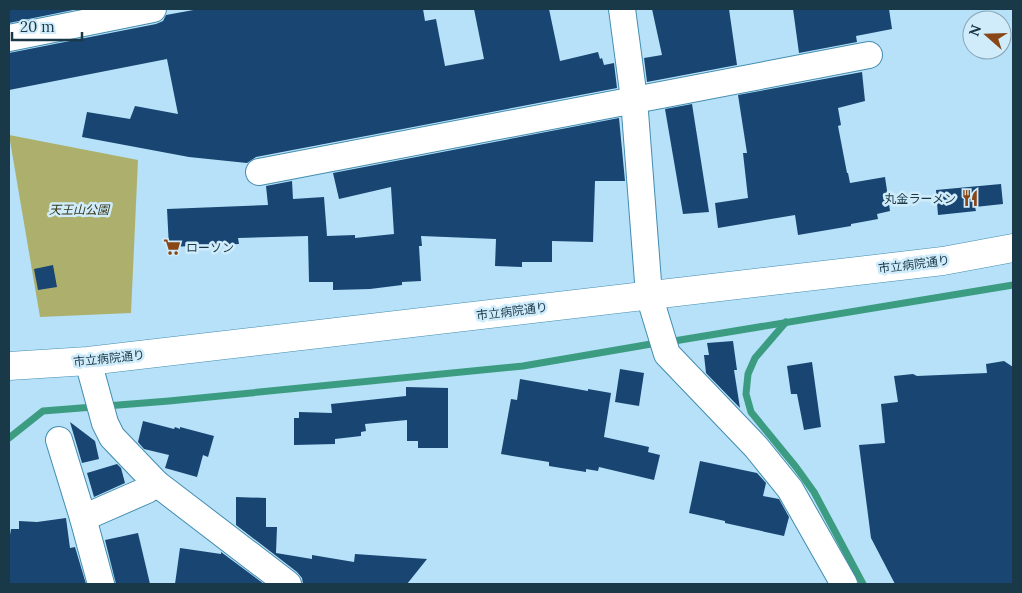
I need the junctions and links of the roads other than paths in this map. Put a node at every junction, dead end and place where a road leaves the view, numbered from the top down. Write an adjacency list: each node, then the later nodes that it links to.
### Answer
1 (153, 9): 3 (street)
2 (622, 9): 5 (street)
3 (9, 38)
4 (869, 55): 5 (street)
5 (634, 100): 6 (street); 8 (street)
6 (259, 172)
7 (1013, 248): 8 (main road, 市立病院通り)
8 (649, 295): 9 (main road, 市立病院通り); 16 (street)
9 (88, 361): 10 (main road, 市立病院通り); 12 (street)
10 (9, 366)
11 (59, 440): 13 (street)
12 (156, 483): 13 (street); 15 (street)
13 (83, 518): 14 (street)
14 (101, 584)
15 (288, 584)
16 (844, 584)

